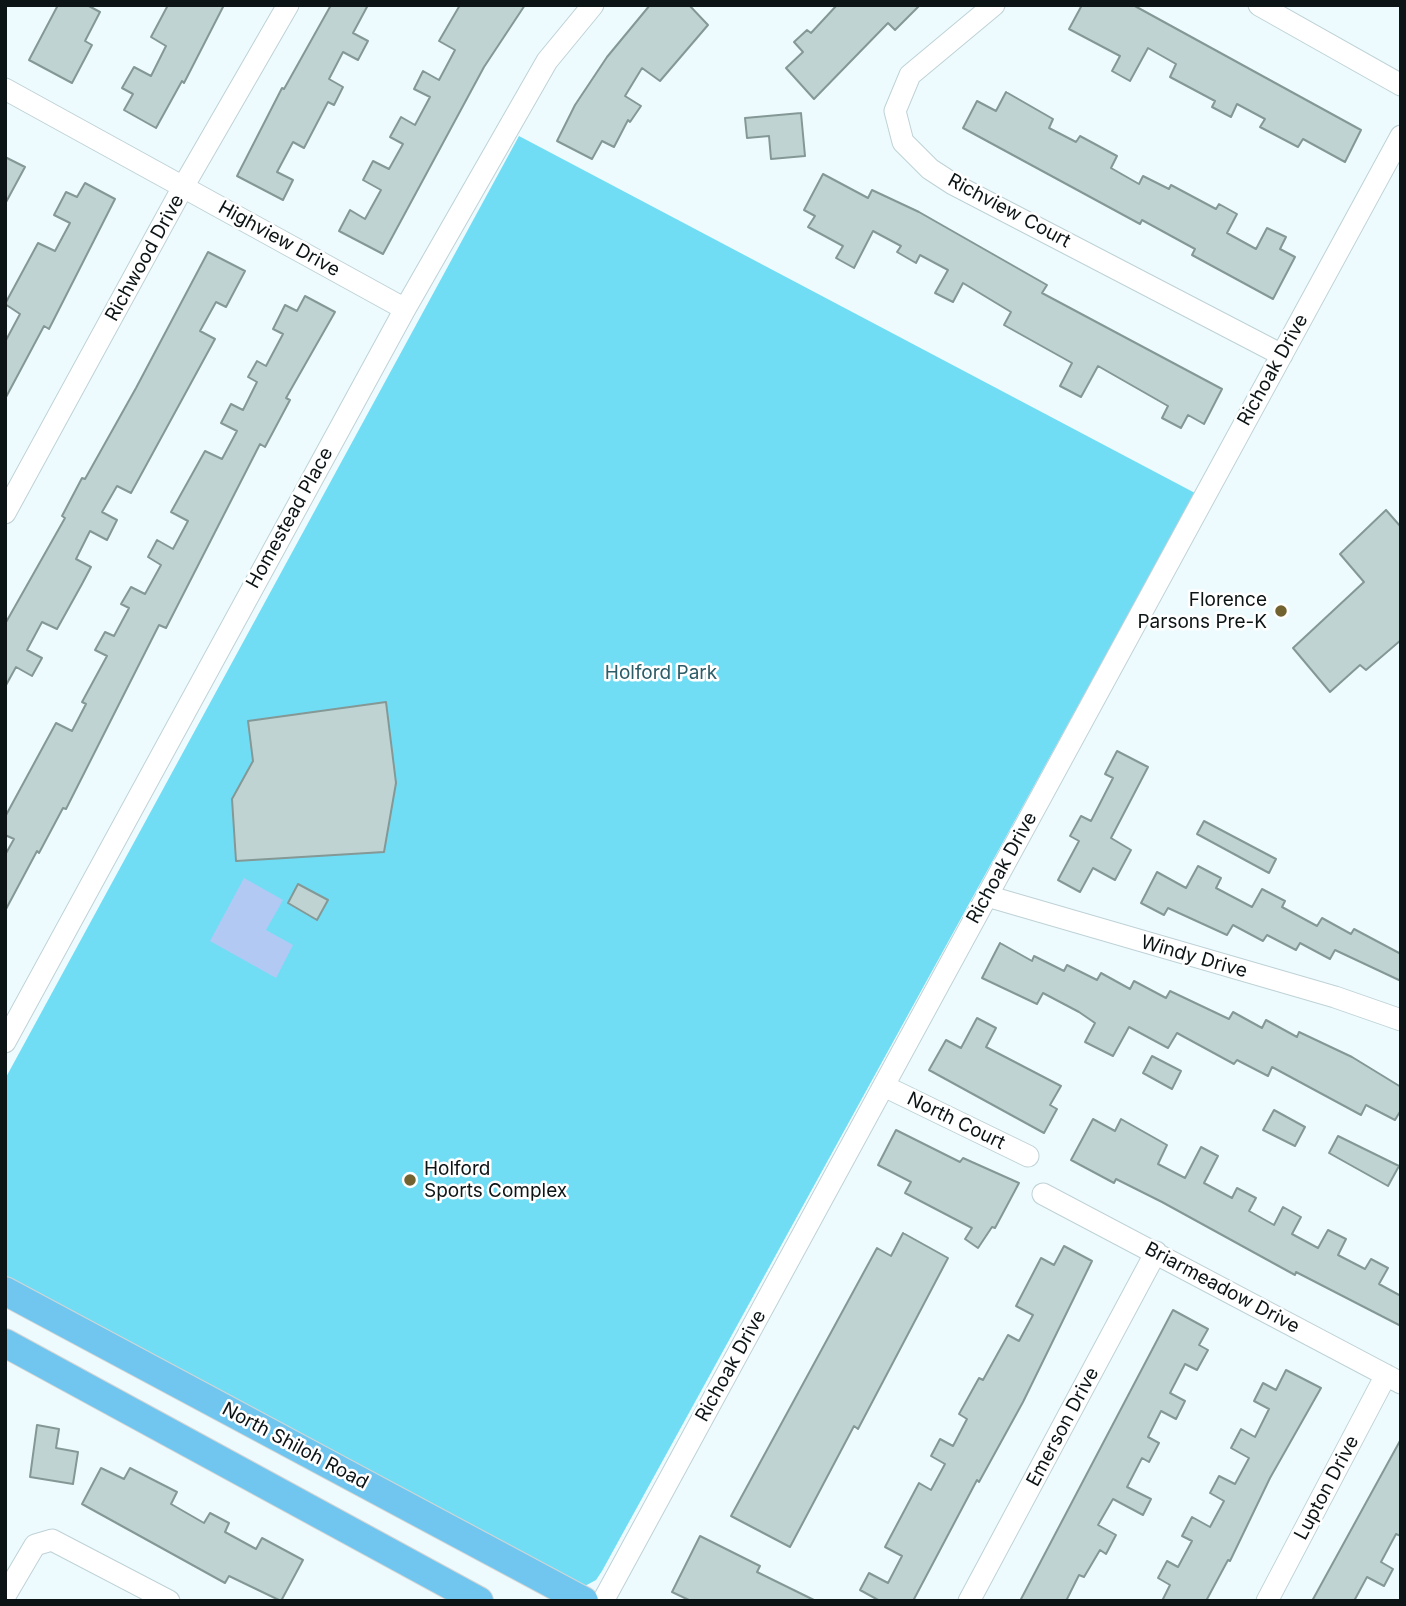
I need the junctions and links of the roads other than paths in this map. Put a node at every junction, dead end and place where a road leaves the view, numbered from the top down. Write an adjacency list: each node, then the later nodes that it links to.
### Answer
1 (288, 5): 8 (street, Richwood Drive)
2 (593, 5): 9 (street, Homestead Place)
3 (995, 5): 10 (street, Richview Court)
4 (1259, 5): 5 (street)
5 (1401, 85)
6 (5, 89): 8 (street, Highview Drive)
7 (1401, 136): 10 (street, Richoak Drive)
8 (183, 187): 9 (street, Highview Drive); 11 (street, Richwood Drive)
9 (405, 309): 14 (street, Homestead Place)
10 (1282, 355): 12 (street, Richoak Drive)
11 (5, 513)
12 (987, 896): 13 (street, Windy Drive); 15 (street, Richoak Drive)
13 (1401, 1020)
14 (5, 1042)
15 (884, 1086): 16 (street, North Court); 28 (street, Richoak Drive)
16 (1028, 1157)
17 (1043, 1194): 18 (street, Briarmeadow Drive)
18 (1156, 1252): 21 (street, Briarmeadow Drive); 29 (street, Emerson Drive)
19 (5, 1291): 22 (main road, North Shiloh Road)
20 (5, 1343): 23 (main road)
21 (1393, 1379): 30 (street, Lupton Drive)
22 (290, 1443): 23 (main road); 27 (main road, North Shiloh Road)
23 (268, 1485): 26 (main road)
24 (5, 1596): 25 (street)
25 (169, 1601)
26 (479, 1601)
27 (584, 1601)
28 (603, 1601)
29 (969, 1601)
30 (1268, 1601)

